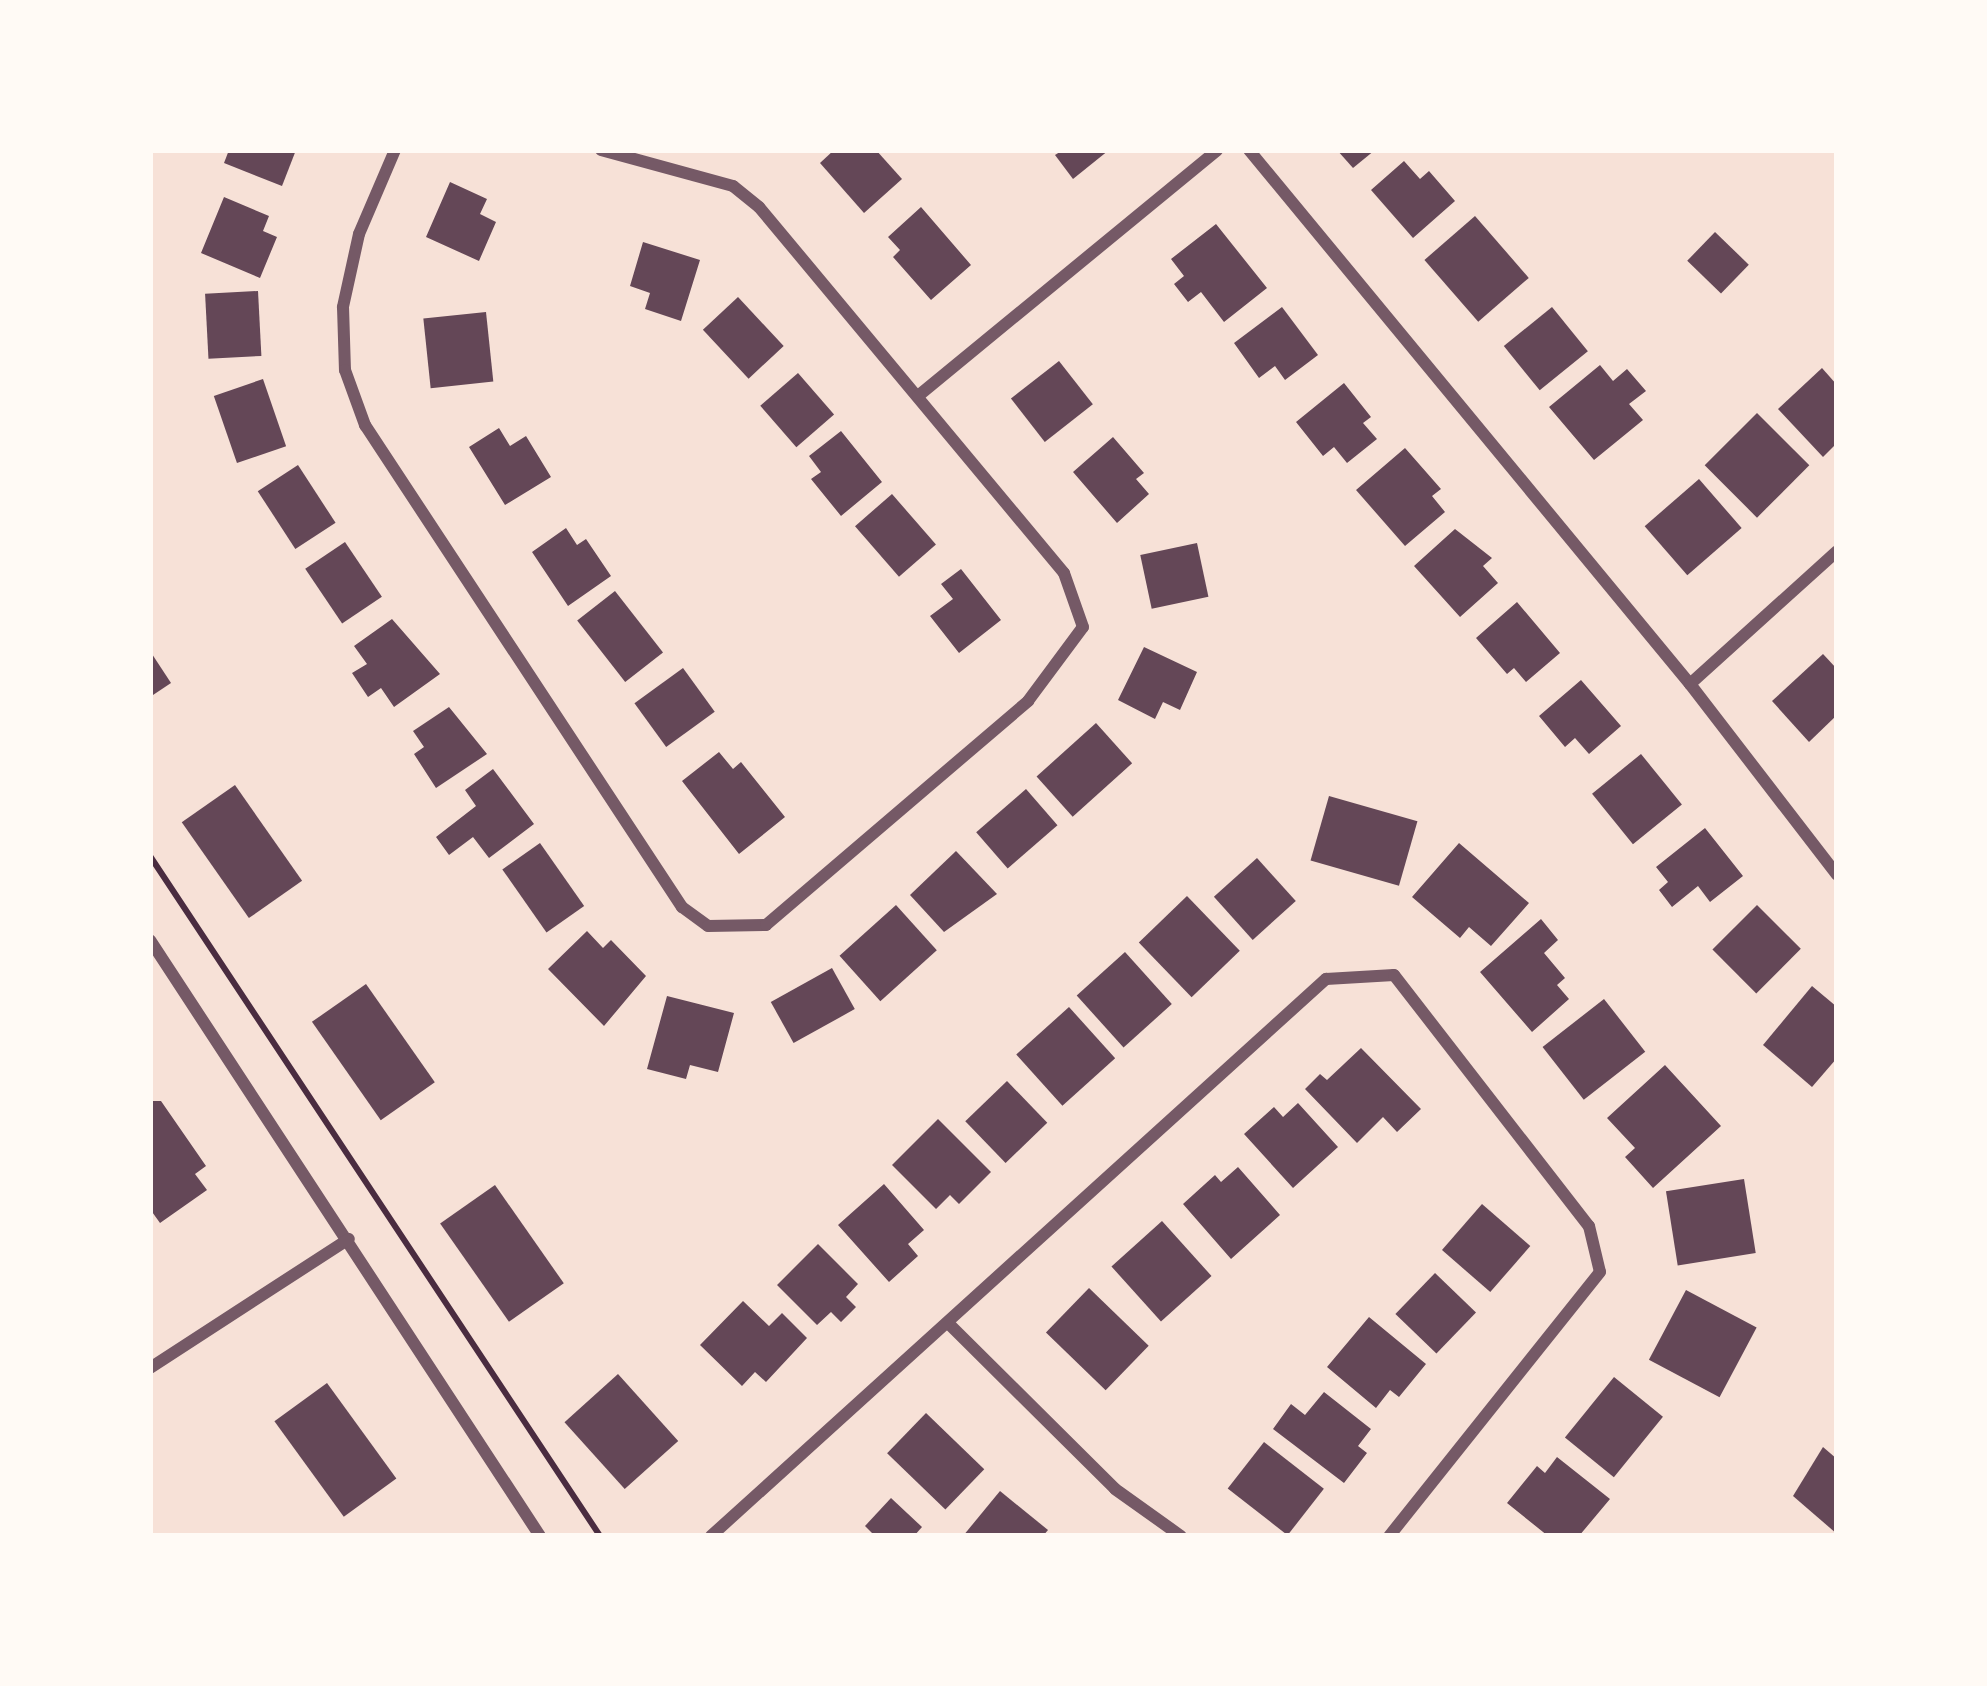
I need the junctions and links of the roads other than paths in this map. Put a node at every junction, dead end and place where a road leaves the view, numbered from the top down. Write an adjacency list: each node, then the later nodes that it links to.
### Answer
1 (395, 150): 5 (street)
2 (601, 150): 5 (street)
3 (1217, 150): 5 (street)
4 (1249, 150): 7 (street)
5 (918, 396)
6 (1837, 551): 7 (street)
7 (1690, 684): 8 (street)
8 (1837, 875)
9 (150, 940): 10 (street)
10 (349, 1239): 12 (street); 13 (street)
11 (948, 1323): 14 (street); 15 (street); 16 (street)
12 (150, 1367)
13 (541, 1536)
14 (711, 1536)
15 (1181, 1536)
16 (1389, 1536)

